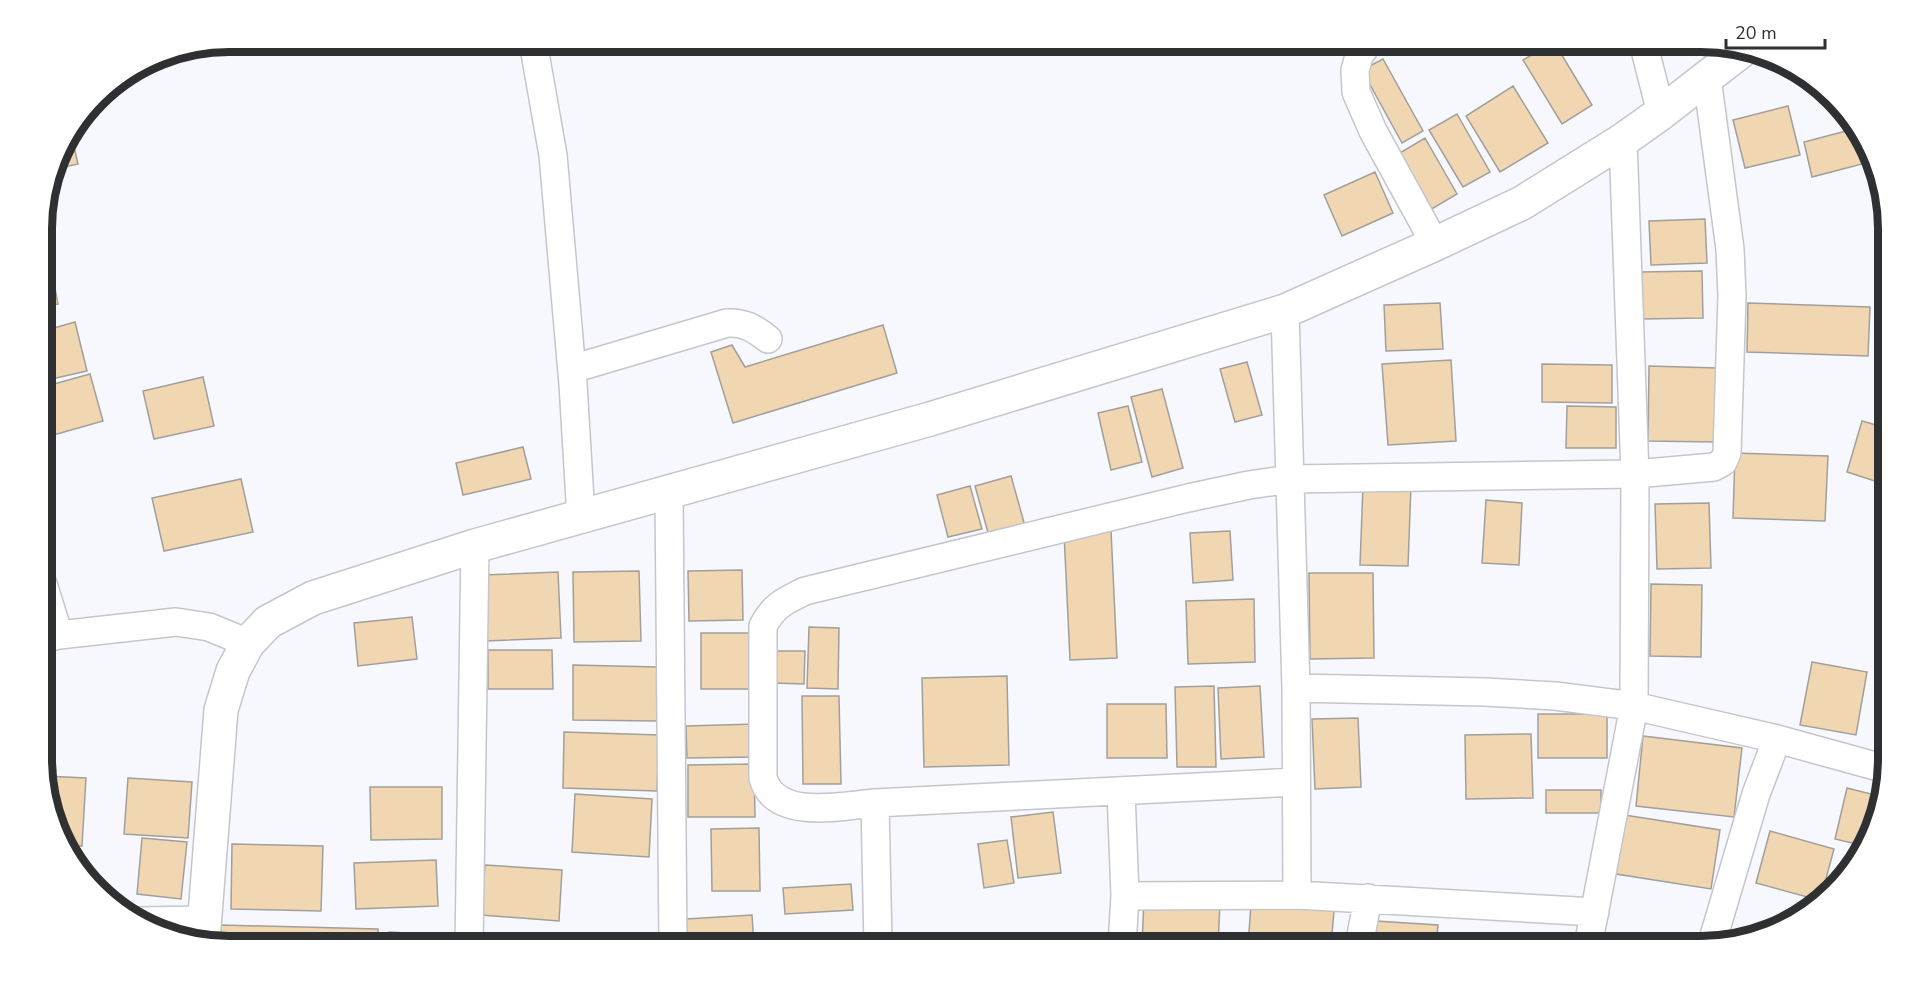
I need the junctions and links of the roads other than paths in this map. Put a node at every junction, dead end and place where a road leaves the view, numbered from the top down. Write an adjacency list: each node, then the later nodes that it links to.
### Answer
1 (535, 53): 11 (street)
2 (1361, 53): 8 (street)
3 (1646, 53): 6 (street)
4 (1734, 56): 5 (street)
5 (1707, 78): 6 (street); 12 (street)
6 (1661, 113): 7 (street)
7 (1623, 140): 8 (street); 12 (street)
8 (1435, 244): 9 (street)
9 (1285, 311): 13 (street); 14 (street)
10 (768, 339): 11 (street)
11 (572, 369): 15 (street)
12 (1635, 474): 13 (street); 20 (street)
13 (1291, 480): 19 (street); 25 (street)
14 (669, 493): 15 (street); 37 (street)
15 (582, 517): 16 (street)
16 (476, 546): 18 (street); 36 (street)
17 (53, 637): 18 (street)
18 (248, 643): 31 (street)
19 (1296, 688): 20 (street); 23 (street)
20 (1634, 706): 21 (street); 29 (street)
21 (1777, 739): 22 (street); 35 (street)
22 (1877, 767)
23 (1296, 782): 24 (street); 26 (street)
24 (1121, 791): 25 (street); 27 (street)
25 (875, 803): 38 (street)
26 (1297, 895): 27 (street); 28 (street)
27 (1125, 896): 32 (street)
28 (1368, 898): 29 (street); 33 (street)
29 (1595, 912): 34 (street)
30 (174, 926): 31 (street)
31 (203, 930)
32 (1123, 935)
33 (1361, 935)
34 (1590, 935)
35 (1714, 935)
36 (469, 936)
37 (673, 936)
38 (878, 936)

